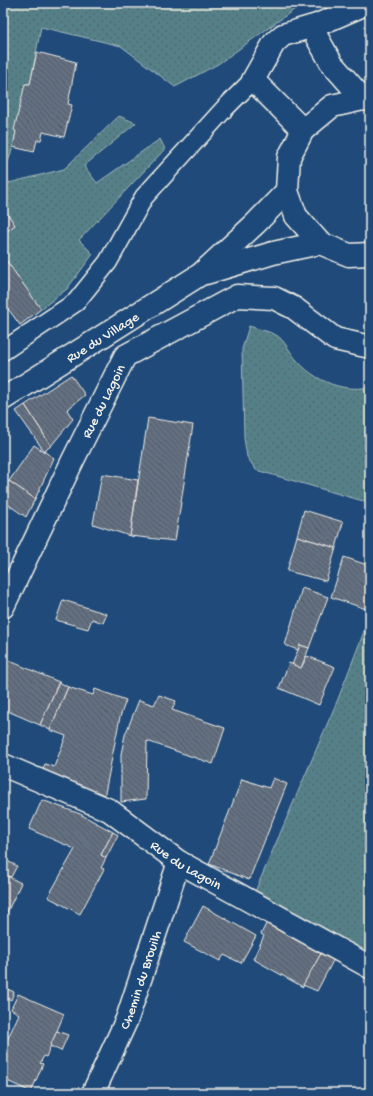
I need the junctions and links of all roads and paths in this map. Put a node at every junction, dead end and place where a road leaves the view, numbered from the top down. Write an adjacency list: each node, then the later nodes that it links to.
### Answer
1 (368, 3): 2 (street)
2 (311, 27): 3 (street); 4 (street)
3 (253, 80): 5 (street); 11 (lane)
4 (366, 100): 5 (street)
5 (303, 130): 6 (street)
6 (287, 191): 7 (street); 9 (street, Rue du Village)
7 (320, 243): 8 (street); 9 (street, Rue du Village)
8 (370, 254)
9 (201, 274): 12 (street, Rue du Village)
10 (370, 347): 13 (street, Rue du Lagoin)
11 (3, 351)
12 (3, 399)
13 (3, 607)
14 (3, 765): 15 (street, Rue du Lagoin)
15 (179, 862): 16 (street, Rue du Lagoin); 17 (street, Chemin du Brouilh)
16 (370, 967)
17 (93, 1093)

